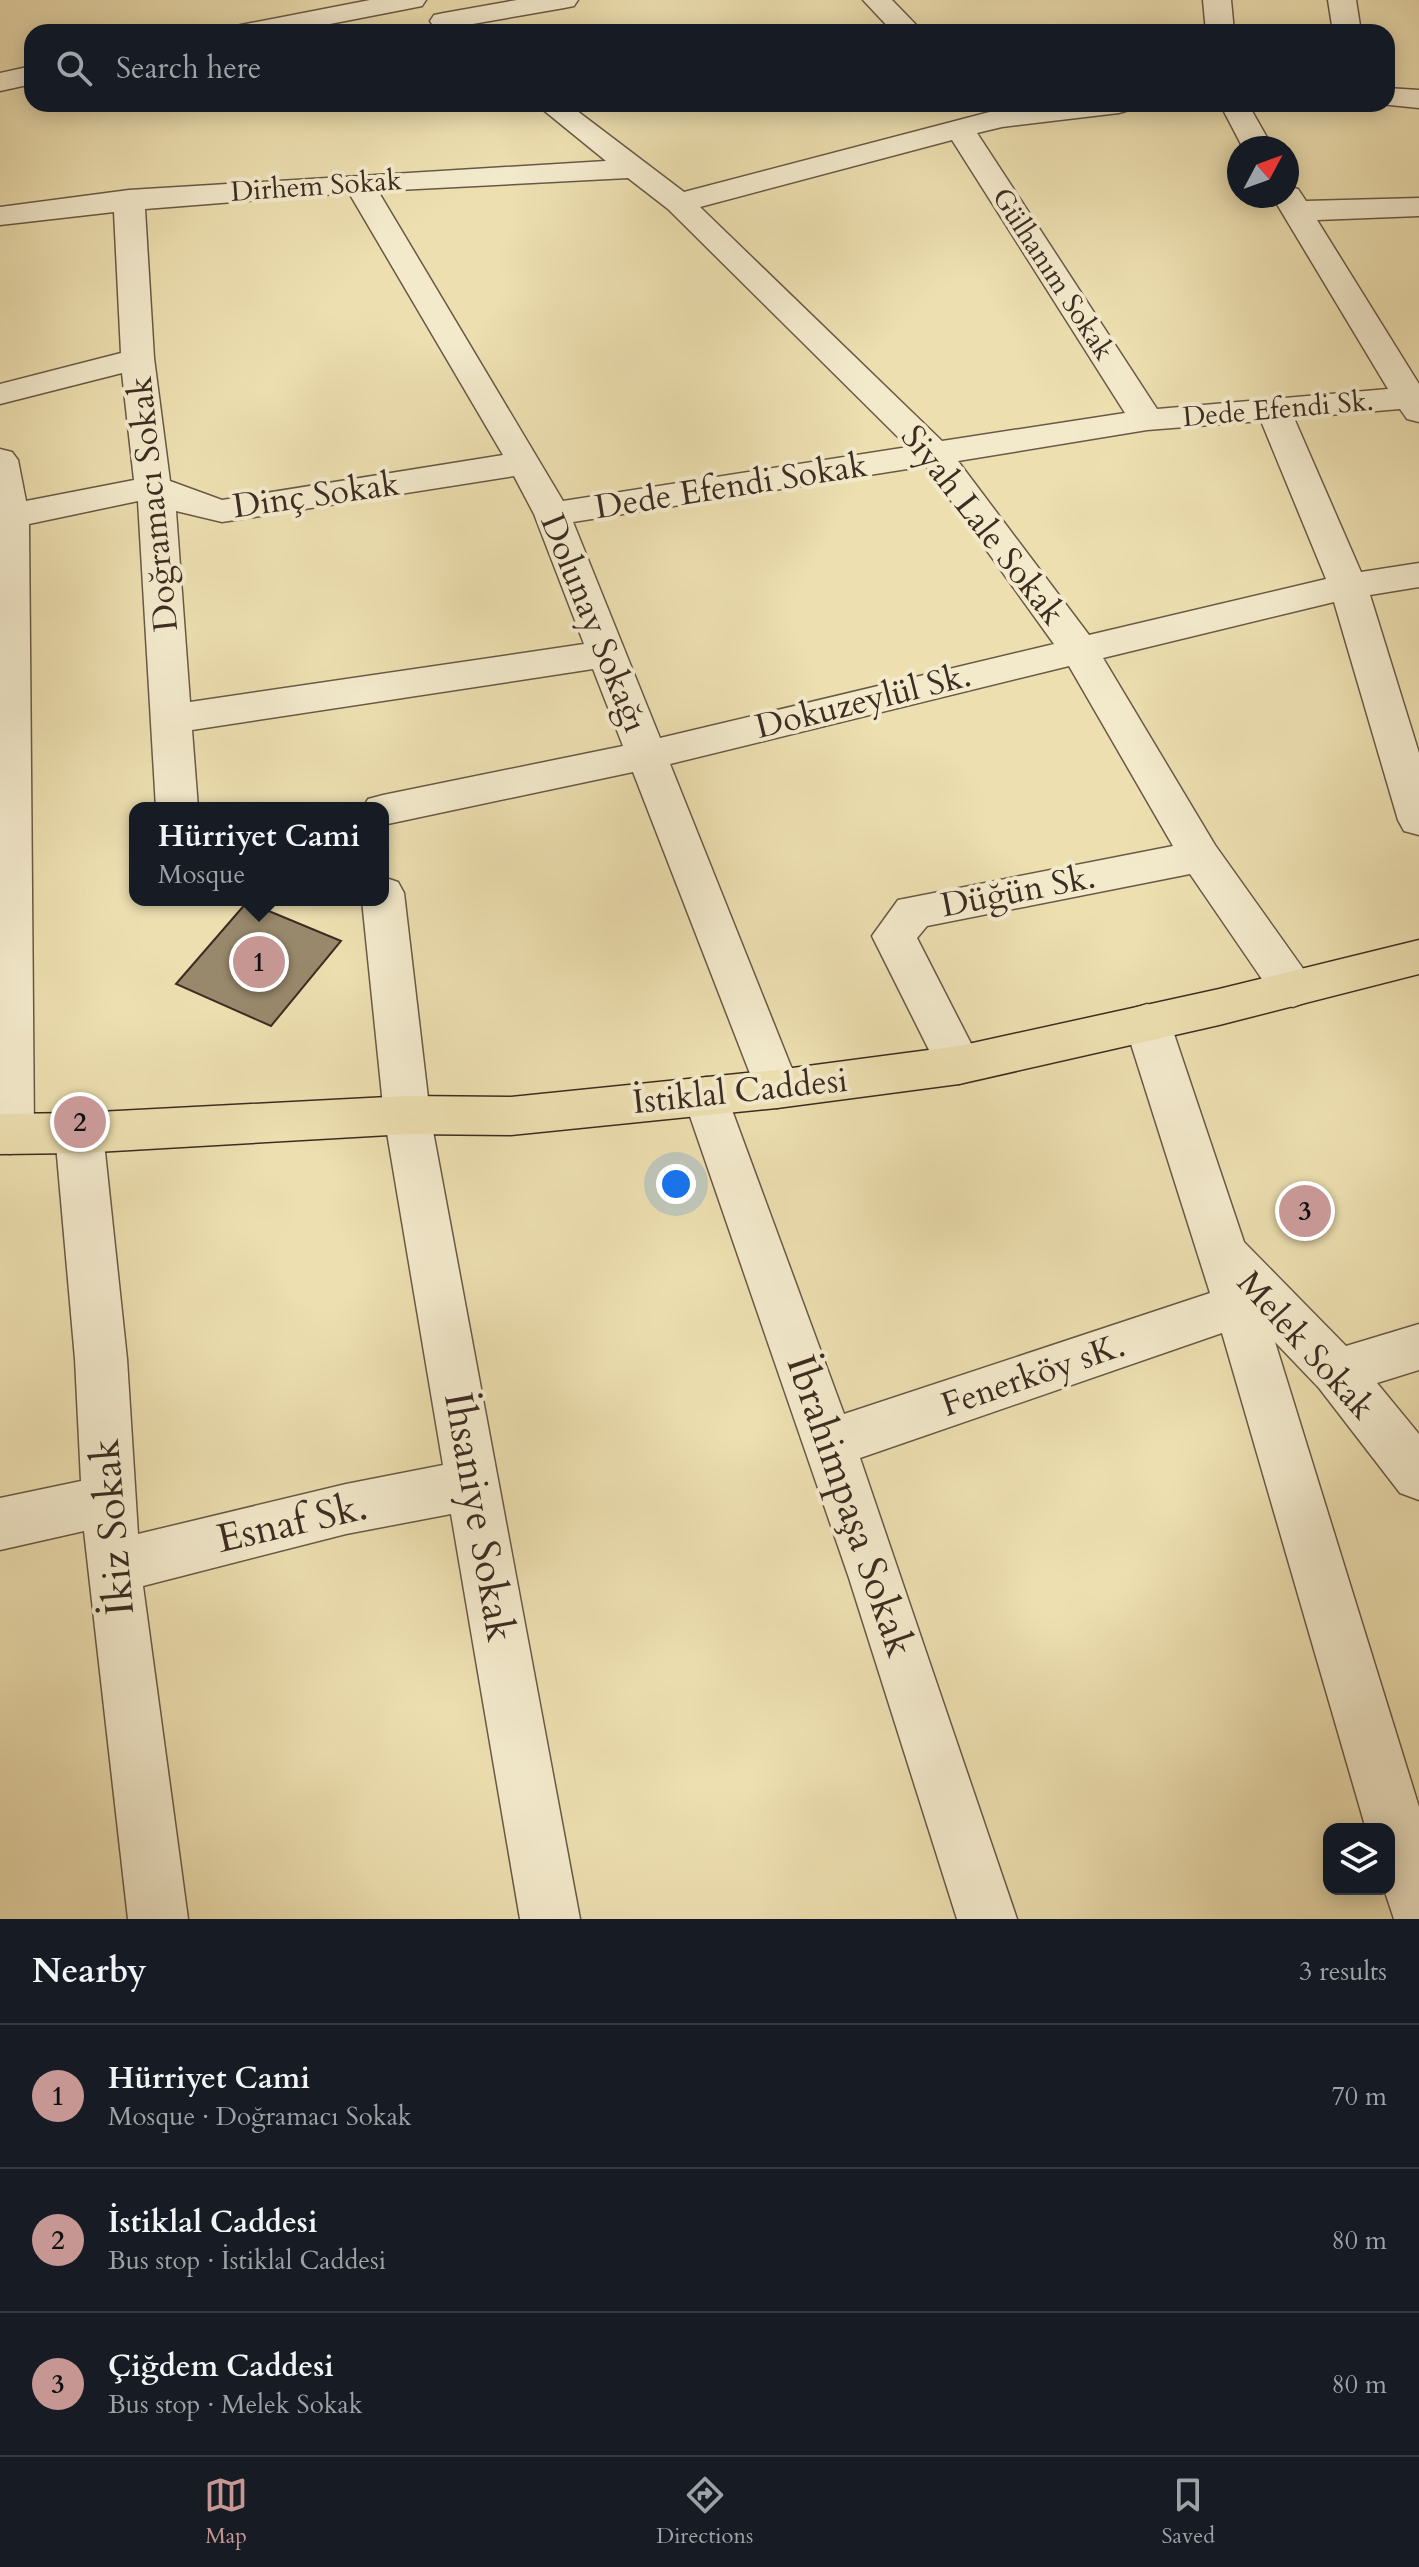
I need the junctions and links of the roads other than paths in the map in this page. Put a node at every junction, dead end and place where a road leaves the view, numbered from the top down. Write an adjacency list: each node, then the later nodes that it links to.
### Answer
1 (415, 0): 6 (street); 7 (street)
2 (564, 0): 8 (street)
3 (877, 0): 9 (street)
4 (1217, 0): 10 (street)
5 (1342, 0): 11 (street)
6 (288, 24)
7 (448, 24)
8 (460, 24)
9 (901, 24)
10 (1219, 24)
11 (1346, 24)
12 (24, 77): 13 (street)
13 (0, 82)
14 (1395, 98): 15 (street)
15 (1419, 99)
16 (560, 112): 21 (street, Siyah Lale Sokak)
17 (991, 112): 19 (street)
18 (1238, 112): 20 (street)
19 (959, 128): 24 (street); 33 (street, Gülhanım Sokak)
20 (1251, 136)
21 (633, 169): 22 (street, Dirhem Sokak); 24 (street, Siyah Lale Sokak)
22 (358, 183): 23 (street, Dirhem Sokak); 36 (street, Dolunay Sokağı)
23 (129, 199): 28 (street, Dirhem Sokak); 29 (street, Doğramacı Sokak)
24 (679, 203): 34 (street, Siyah Lale Sokak)
25 (1299, 203): 26 (street)
26 (1419, 207)
27 (1295, 208): 31 (street)
28 (0, 216)
29 (138, 359): 30 (street); 37 (street, Doğramacı Sokak)
30 (0, 394)
31 (1414, 405): 32 (street, Dede Efendi Sk.)
32 (1274, 411): 33 (street, Dede Efendi Sk.); 41 (street)
33 (1147, 420): 34 (street, Dede Efendi Sokak)
34 (935, 454): 38 (street, Dede Efendi Sokak); 42 (street, Siyah Lale Sokak)
35 (0, 460): 39 (street)
36 (525, 463): 37 (street, Dinç Sokak); 38 (street, Dolunay Sokağı)
37 (153, 487): 39 (street); 44 (street, Doğramacı Sokak)
38 (552, 514): 43 (street, Dolunay Sokağı)
39 (11, 516): 59 (street)
40 (1419, 575): 41 (street, Dokuzeylül Sk.)
41 (1348, 586): 42 (street, Dokuzeylül Sk.); 48 (street)
42 (1078, 648): 45 (street, Dokuzeylül Sk.); 49 (street, Siyah Lale Sokak)
43 (606, 654): 44 (street); 45 (street, Dolunay Sokağı)
44 (172, 719): 46 (street, Doğramacı Sokak)
45 (647, 755): 47 (street, Dokuzeylül Sk.); 55 (street, Dolunay Sokağı)
46 (177, 802)
47 (389, 809)
48 (1419, 820)
49 (1200, 856): 52 (street, Siyah Lale Sokak); 54 (street, Düğün Sk.)
50 (384, 906): 57 (street, İhsaniye Sokak)
51 (1419, 957): 52 (main road, İstiklal Caddesi)
52 (1293, 989): 53 (main road, İstiklal Caddesi)
53 (1147, 1022): 54 (main road, İstiklal Caddesi); 60 (street)
54 (959, 1065): 55 (main road, İstiklal Caddesi)
55 (777, 1089): 56 (main road, İstiklal Caddesi)
56 (706, 1096): 57 (main road, İstiklal Caddesi); 64 (street, İbrahimpaşa Sokak)
57 (407, 1115): 58 (main road, İstiklal Caddesi); 66 (street, İhsaniye Sokak)
58 (79, 1133): 59 (main road, İstiklal Caddesi); 67 (street, İkiz Sokak)
59 (5, 1134)
60 (1223, 1253): 61 (street); 63 (street, Melek Sokak)
61 (1237, 1306): 64 (street, Fenerköy sK.); 70 (street)
62 (1419, 1347): 63 (street)
63 (1337, 1372): 65 (street, Melek Sokak)
64 (829, 1444): 73 (street, İbrahimpaşa Sokak)
65 (1419, 1475)
66 (472, 1485): 69 (street, Esnaf Sk.); 72 (street, İhsaniye Sokak)
67 (109, 1500): 68 (street); 69 (street, İkiz Sokak)
68 (0, 1524)
69 (113, 1567): 71 (street, İkiz Sokak)
70 (1419, 1905)
71 (158, 1919)
72 (550, 1919)
73 (987, 1919)

